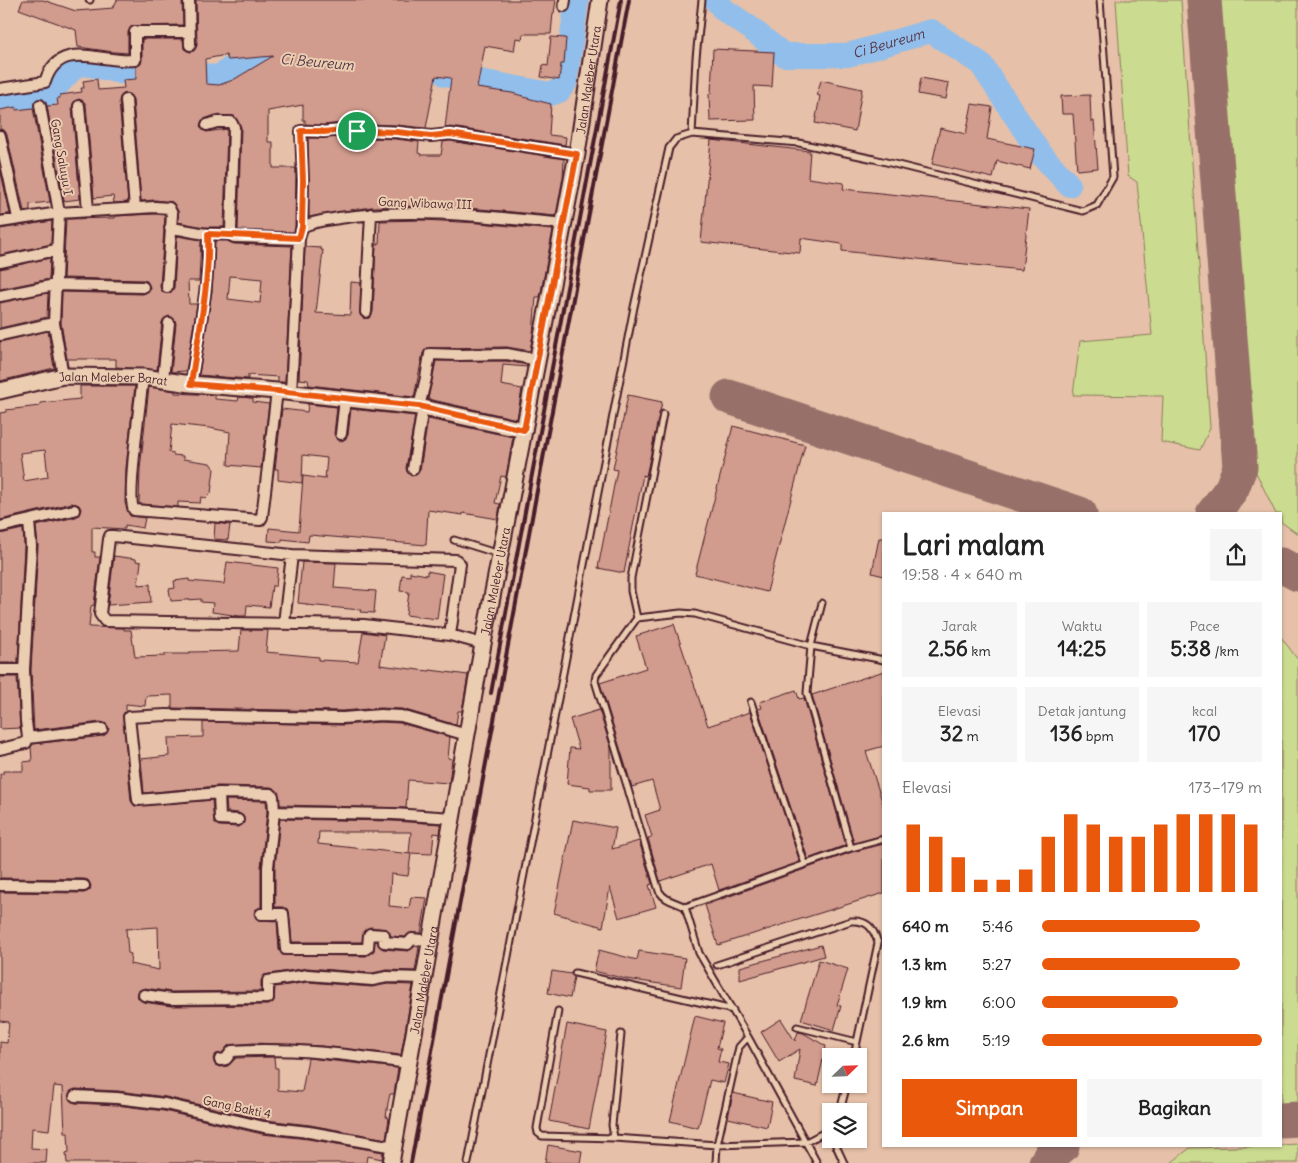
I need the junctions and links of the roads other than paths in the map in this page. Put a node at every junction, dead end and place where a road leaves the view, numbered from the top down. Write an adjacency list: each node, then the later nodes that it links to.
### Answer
1 (189, 0): 5 (street)
2 (600, 0): 14 (street, Jalan Maleber Utara)
3 (702, 0): 12 (lane)
4 (1100, 0): 12 (lane)
5 (189, 32): 6 (street); 7 (street)
6 (190, 45)
7 (0, 89)
8 (126, 100): 15 (street)
9 (40, 105): 17 (street, Gang Saluyu I)
10 (79, 106): 16 (street)
11 (207, 125): 25 (street)
12 (692, 134): 102 (lane)
13 (0, 136): 19 (street)
14 (577, 154): 21 (street, Jalan Maleber Utara); 22 (street)
15 (135, 208): 16 (street); 23 (street)
16 (88, 210): 17 (street)
17 (59, 212): 19 (street); 27 (street, Gang Saluyu I)
18 (371, 214): 21 (street, Gang Wibawa III); 22 (street, Gang Wibawa III); 33 (street)
19 (18, 218): 20 (street)
20 (0, 222)
21 (564, 224): 37 (street, Jalan Maleber Utara)
22 (302, 227): 26 (street)
23 (170, 228): 24 (street); 31 (street)
24 (208, 234): 25 (street); 41 (street)
25 (229, 234): 26 (street)
26 (299, 238): 43 (street)
27 (56, 250): 28 (street); 29 (street, Gang Saluyu I)
28 (0, 262)
29 (55, 285): 30 (street); 32 (street); 34 (street, Gang Saluyu I)
30 (143, 287)
31 (167, 287)
32 (0, 296)
33 (366, 312)
34 (54, 323): 36 (street); 38 (street, Gang Saluyu I)
35 (169, 323): 40 (street)
36 (0, 335)
37 (538, 360): 45 (street); 47 (street, Jalan Maleber Utara)
38 (63, 376): 39 (street, Jalan Maleber Barat); 42 (street, Jalan Maleber Barat)
39 (143, 377): 40 (street, Jalan Maleber Barat); 43 (street)
40 (162, 380): 41 (street, Jalan Maleber Barat)
41 (191, 384): 43 (street, Jalan Maleber Barat)
42 (0, 391)
43 (284, 392): 44 (street, Jalan Maleber Barat)
44 (345, 399): 45 (street, Jalan Maleber Barat); 48 (street)
45 (421, 407): 47 (street, Jalan Maleber Barat); 49 (street)
46 (663, 414): 57 (lane)
47 (524, 430): 55 (street, Jalan Maleber Utara)
48 (341, 434)
49 (412, 469)
50 (74, 510): 51 (street)
51 (28, 520): 52 (street); 64 (street)
52 (0, 527)
53 (454, 540): 55 (lane)
54 (292, 554): 58 (street); 58 (street); 59 (street)
55 (500, 554): 60 (street, Jalan Maleber Utara)
56 (822, 603): 61 (lane)
57 (637, 618): 61 (lane); 79 (lane)
58 (284, 623): 59 (street)
59 (450, 634): 60 (street)
60 (483, 644): 67 (street, Jalan Maleber Utara)
61 (811, 646): 62 (lane); 75 (lane)
62 (882, 660)
63 (0, 670): 64 (street)
64 (24, 670): 68 (street)
65 (751, 702): 76 (lane)
66 (102, 729): 68 (street)
67 (467, 735): 70 (street); 72 (street, Jalan Maleber Utara)
68 (28, 738): 69 (street)
69 (0, 749)
70 (219, 793): 71 (street); 73 (street)
71 (274, 812): 72 (street); 80 (street)
72 (453, 818): 80 (street, Jalan Maleber Utara)
73 (238, 820)
74 (882, 840): 75 (lane)
75 (851, 848): 76 (lane)
76 (805, 864): 79 (lane)
77 (0, 885): 78 (street)
78 (84, 886)
79 (685, 907): 85 (lane)
80 (431, 941): 83 (street, Jalan Maleber Utara)
81 (717, 965): 90 (lane)
82 (576, 973): 85 (lane)
83 (424, 978): 84 (street); 93 (street, Jalan Maleber Utara)
84 (144, 995)
85 (733, 1010): 89 (lane)
86 (558, 1011): 96 (lane)
87 (797, 1027): 90 (lane)
88 (621, 1034): 96 (lane)
89 (748, 1037): 97 (lane); 98 (lane)
90 (857, 1042): 91 (lane)
91 (856, 1048)
92 (220, 1060): 93 (street)
93 (409, 1062): 99 (street, Jalan Maleber Utara)
94 (75, 1096): 99 (street, Gang Bakti 4)
95 (822, 1135): 97 (lane)
96 (614, 1138): 98 (lane)
97 (806, 1142): 98 (lane); 104 (lane)
98 (717, 1145): 103 (lane)
99 (394, 1147): 101 (street, Jalan Maleber Utara)
100 (838, 1148): 105 (lane)
101 (391, 1163)
102 (468, 1163)
103 (716, 1163)
104 (817, 1163)
105 (844, 1163)

